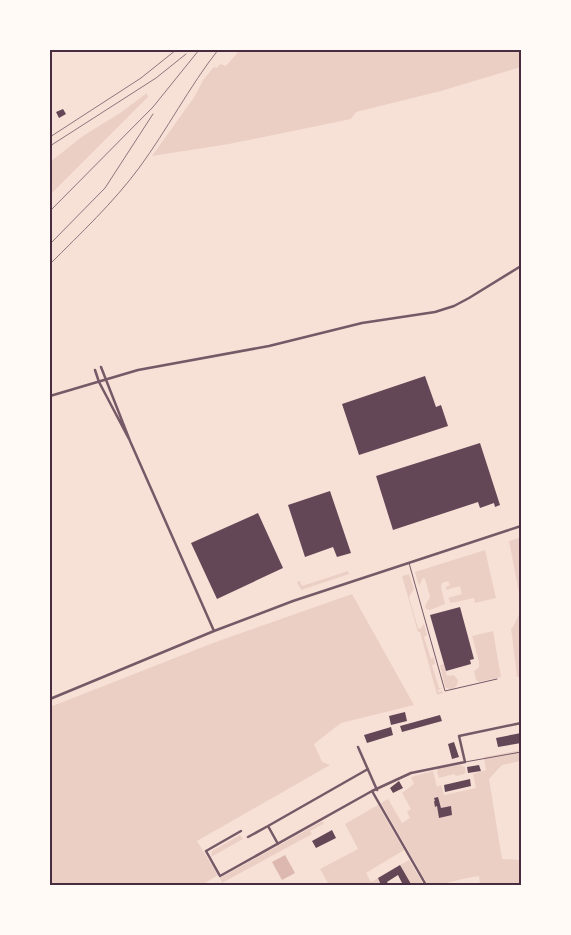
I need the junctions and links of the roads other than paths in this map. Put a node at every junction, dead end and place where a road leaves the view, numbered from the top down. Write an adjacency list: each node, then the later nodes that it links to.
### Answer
1 (521, 266): 4 (street)
2 (101, 367): 4 (street)
3 (95, 370): 5 (street)
4 (105, 380): 5 (street); 7 (street)
5 (99, 382): 6 (street); 7 (street)
6 (50, 396)
7 (130, 441): 10 (street)
8 (521, 526): 9 (street)
9 (409, 562): 10 (street); 11 (lane)
10 (214, 631): 12 (street)
11 (497, 679)
12 (50, 699)
13 (521, 723): 16 (street)
14 (358, 747): 17 (street)
15 (521, 752): 16 (lane)
16 (466, 762): 18 (street)
17 (368, 769): 18 (street); 20 (street)
18 (377, 790): 19 (street)
19 (372, 791): 23 (street); 24 (street)
20 (268, 826): 22 (street); 23 (street)
21 (241, 831): 23 (street)
22 (248, 837)
23 (278, 844)
24 (426, 885)

